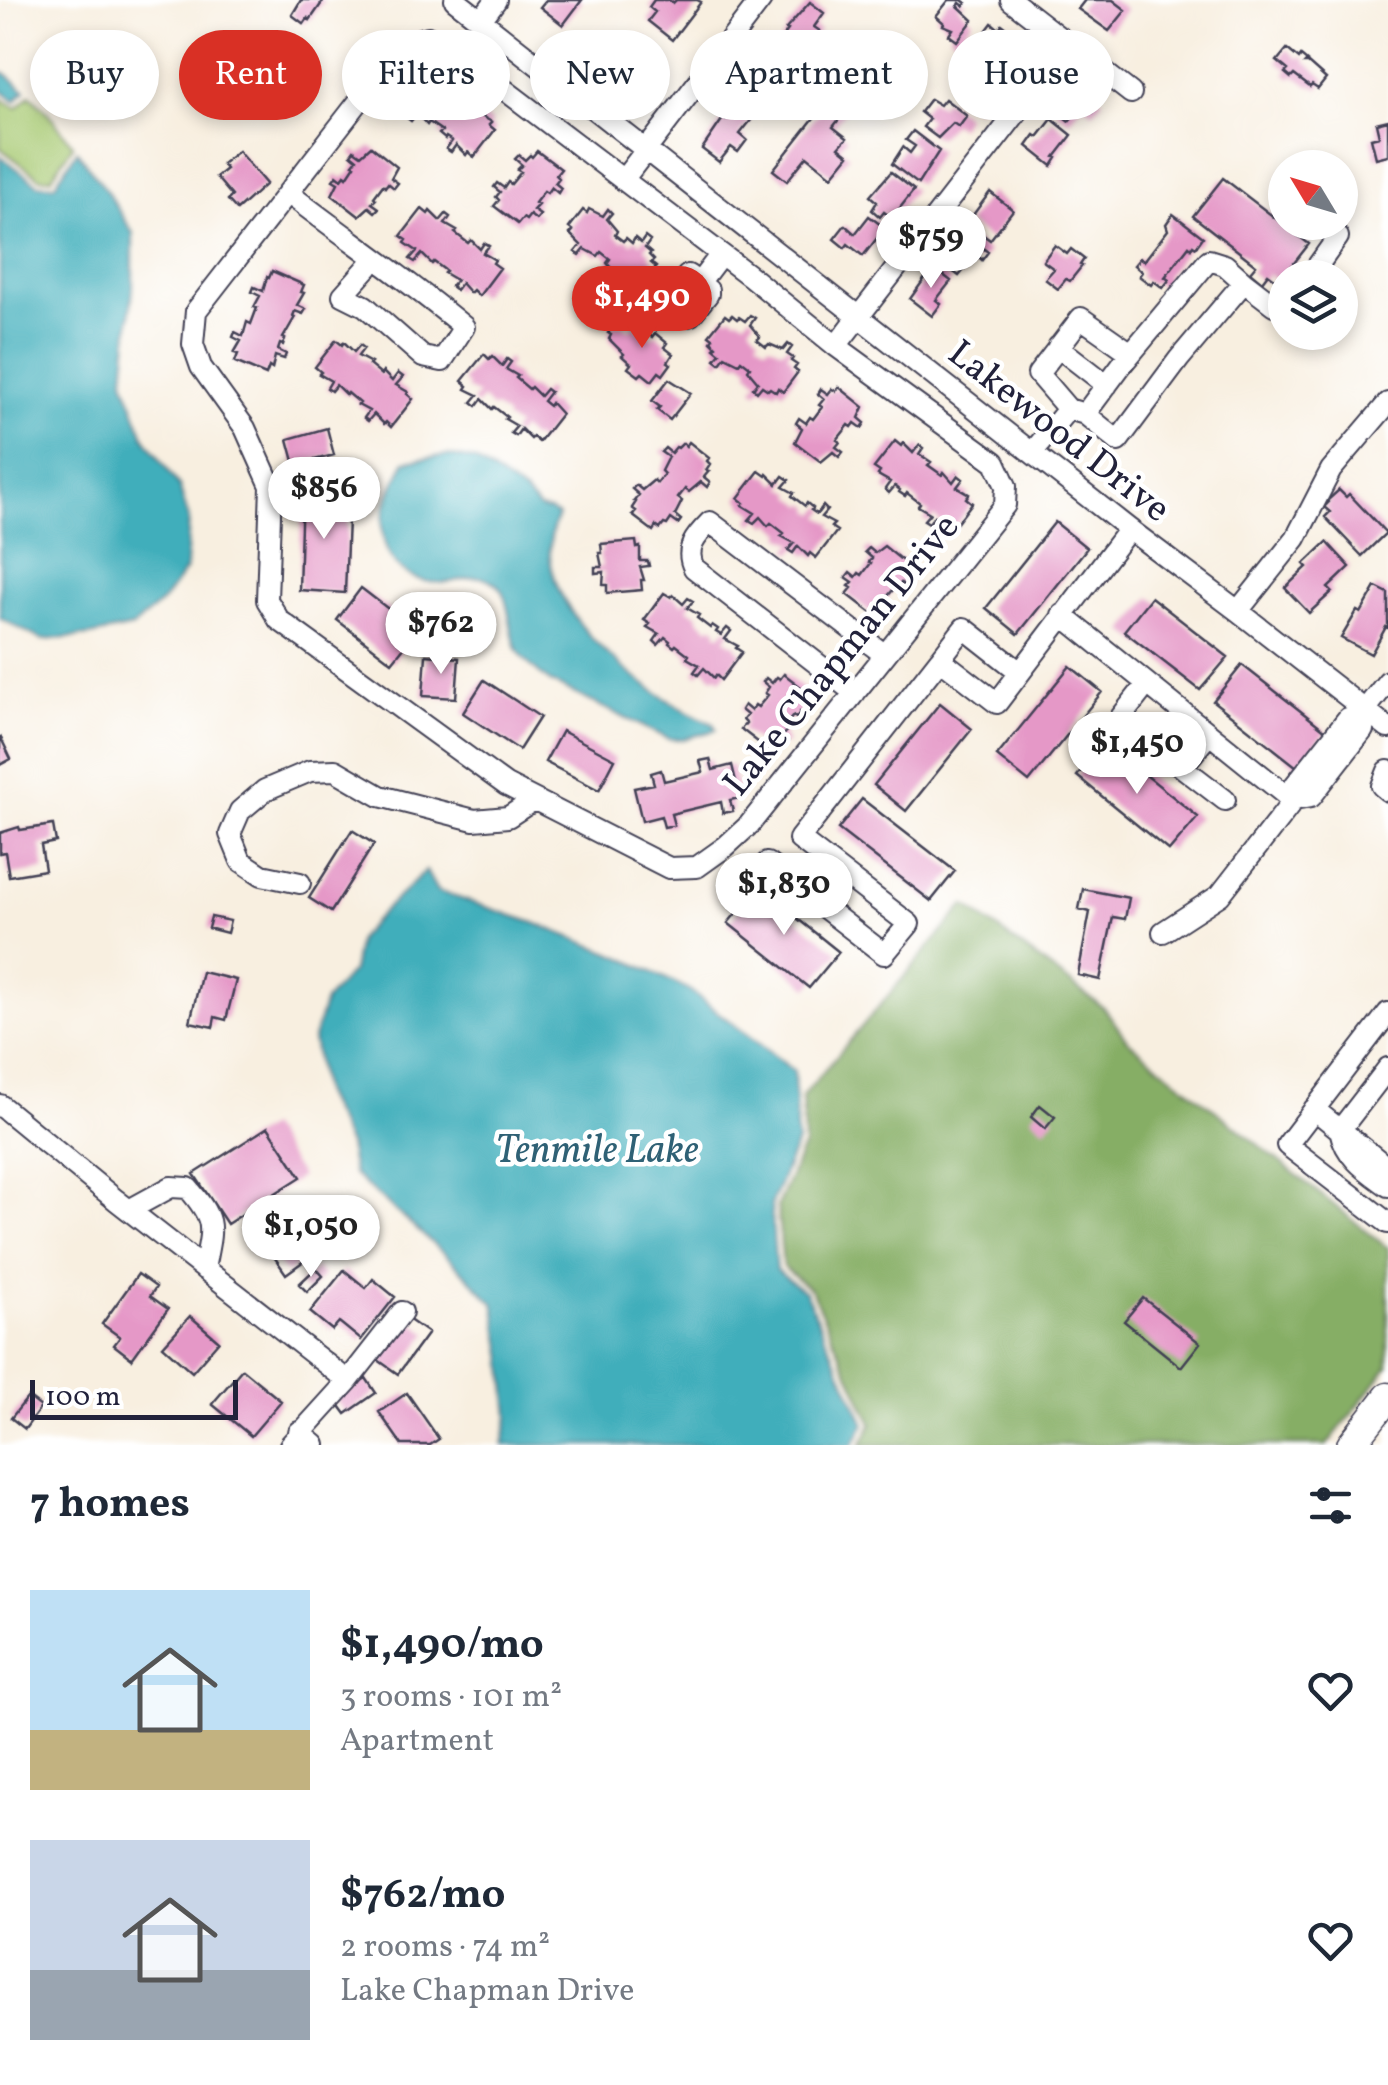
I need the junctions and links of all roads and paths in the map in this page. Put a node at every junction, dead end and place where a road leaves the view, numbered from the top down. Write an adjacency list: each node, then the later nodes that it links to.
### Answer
1 (454, 0): 5 (street, Lakewood Drive)
2 (496, 0): 5 (street)
3 (761, 0): 10 (street)
4 (1011, 0): 6 (street)
5 (480, 20): 10 (street, Lakewood Drive)
6 (1050, 30)
7 (1114, 79): 8 (street)
8 (1131, 92)
9 (1011, 120): 18 (street)
10 (646, 150): 11 (street); 18 (street, Lakewood Drive)
11 (623, 180): 12 (street, Lake Chapman Drive); 13 (street, Lake Chapman Drive)
12 (288, 193): 14 (street); 41 (street, Lake Chapman Drive)
13 (721, 254): 15 (street); 19 (street, Lake Chapman Drive)
14 (374, 258): 14 (street)
15 (698, 282)
16 (1244, 282): 17 (street); 21 (street); 24 (street)
17 (1268, 300)
18 (859, 316): 19 (street); 25 (street, Lakewood Drive)
19 (836, 346): 29 (street, Lake Chapman Drive)
20 (1058, 347): 21 (street); 22 (street); 24 (street)
21 (1131, 353): 22 (street)
22 (1106, 385): 24 (street)
23 (1388, 403): 27 (street)
24 (1077, 412): 25 (street)
25 (1032, 452): 26 (street, Lakewood Drive)
26 (1128, 529): 27 (street, Lakewood Drive); 28 (street)
27 (1238, 610): 35 (street, Lakewood Drive)
28 (1062, 615): 31 (street); 33 (street)
29 (886, 655): 34 (street, Lake Chapman Drive); 34 (street)
30 (940, 659): 31 (street); 31 (street); 44 (street)
31 (1020, 672)
32 (1388, 680): 35 (street)
33 (1147, 684): 37 (street); 38 (street)
34 (854, 694): 41 (street, Lake Chapman Drive)
35 (1363, 713): 36 (street, Lakewood Drive); 43 (street)
36 (1388, 728)
37 (1209, 734): 38 (street); 43 (street)
38 (1182, 766): 42 (street)
39 (1388, 771): 40 (street)
40 (1388, 790)
41 (534, 800): 45 (street)
42 (1226, 800)
43 (1293, 801): 46 (street)
44 (768, 863)
45 (300, 883)
46 (1163, 932)
47 (1385, 1025): 50 (street)
48 (1388, 1068): 51 (street)
49 (0, 1105): 54 (street)
50 (1314, 1110): 51 (street); 55 (street)
51 (1340, 1130): 52 (street); 53 (street)
52 (1388, 1168)
53 (1388, 1186)
54 (129, 1210): 56 (street); 56 (street)
55 (1388, 1223)
56 (204, 1269): 58 (street)
57 (402, 1312): 58 (street)
58 (348, 1381): 60 (street)
59 (1388, 1396): 61 (highway)
60 (301, 1441)
61 (1351, 1445)

